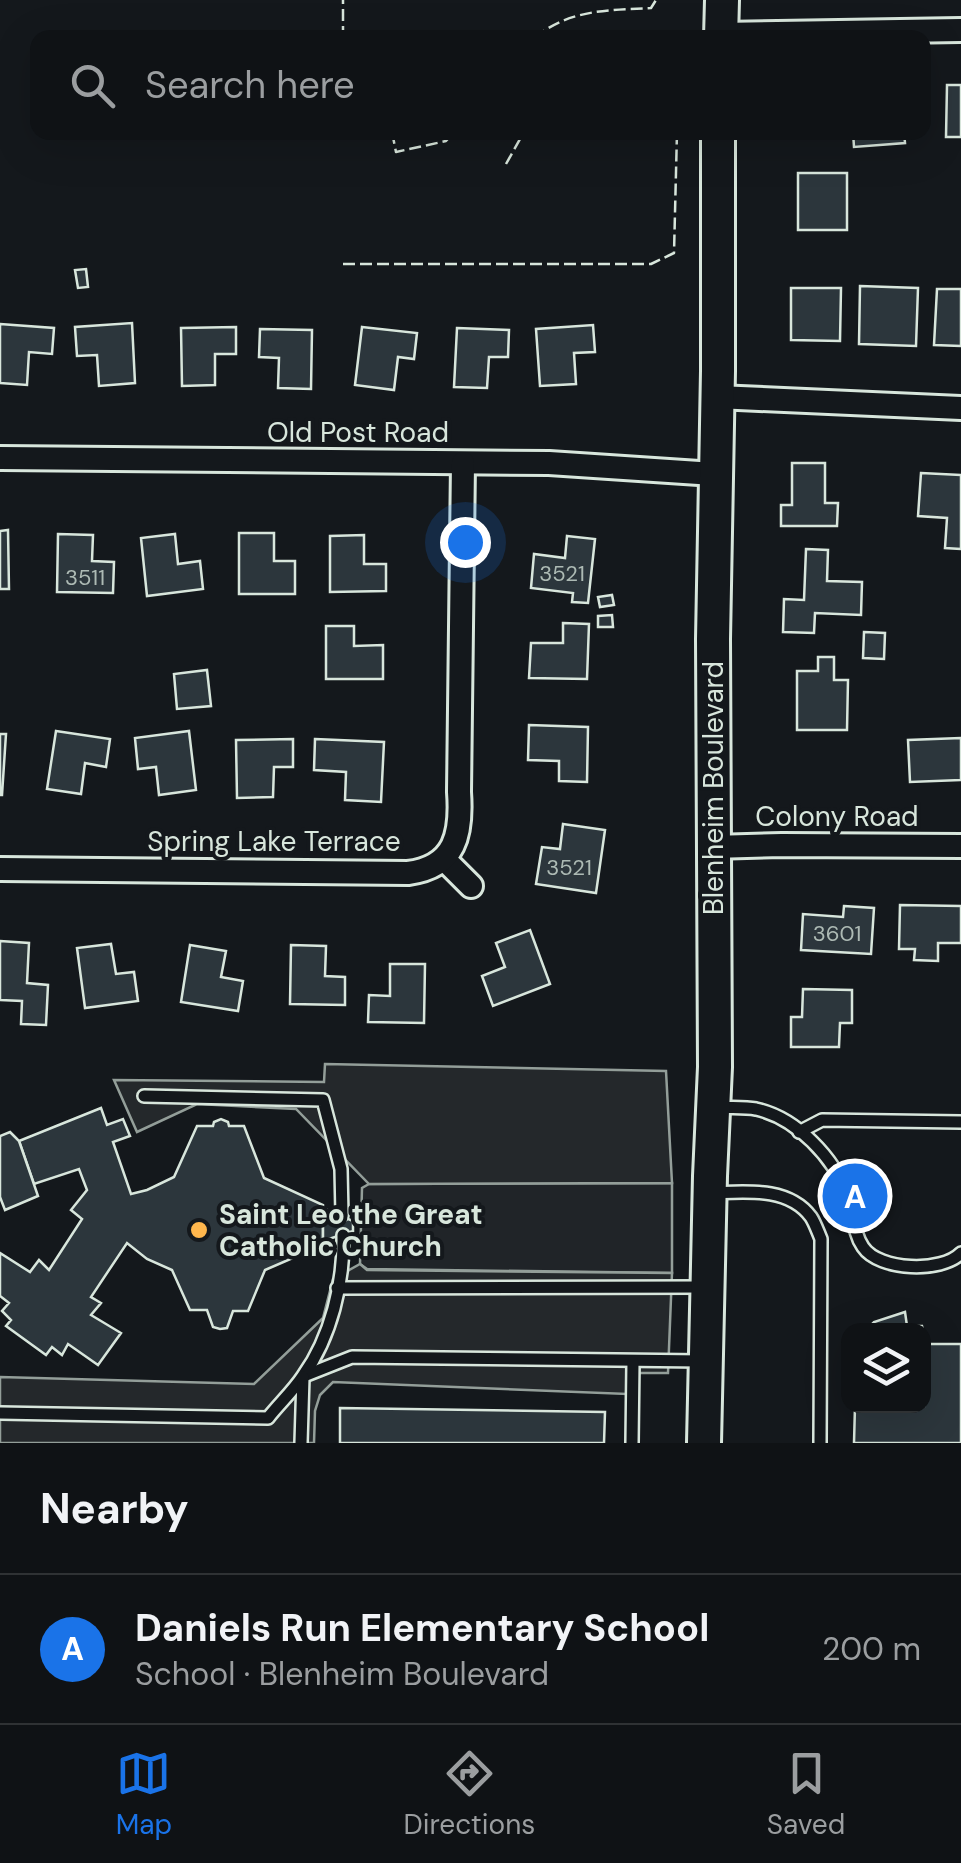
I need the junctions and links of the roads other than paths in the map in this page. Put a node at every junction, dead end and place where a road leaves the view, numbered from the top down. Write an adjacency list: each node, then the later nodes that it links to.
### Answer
1 (722, 0): 2 (main road)
2 (721, 30)
3 (961, 30): 4 (street)
4 (931, 31)
5 (718, 140): 6 (main road, Blenheim Boulevard)
6 (718, 397): 7 (street); 10 (main road, Blenheim Boulevard)
7 (961, 408)
8 (0, 458): 9 (street, Old Post Road)
9 (462, 463): 10 (street, Old Post Road); 13 (street)
10 (714, 474): 11 (main road, Blenheim Boulevard)
11 (713, 846): 12 (street, Colony Road); 17 (main road, Blenheim Boulevard)
12 (961, 846)
13 (444, 859): 14 (street, Spring Lake Terrace); 15 (street)
14 (0, 869)
15 (471, 886)
16 (144, 1096): 21 (lane)
17 (713, 1107): 19 (lane); 20 (main road, Blenheim Boulevard)
18 (961, 1122): 19 (lane)
19 (799, 1132): 23 (lane)
20 (710, 1193): 24 (main road, Blenheim Boulevard); 33 (lane)
21 (342, 1215)
22 (343, 1235): 25 (lane)
23 (961, 1253)
24 (707, 1286): 25 (lane); 26 (main road, Blenheim Boulevard)
25 (338, 1288): 28 (lane)
26 (706, 1361): 27 (lane); 32 (main road, Blenheim Boulevard)
27 (633, 1362): 28 (lane); 31 (lane)
28 (303, 1377): 29 (lane); 30 (lane)
29 (0, 1413)
30 (301, 1443)
31 (632, 1443)
32 (704, 1443)
33 (820, 1443)

